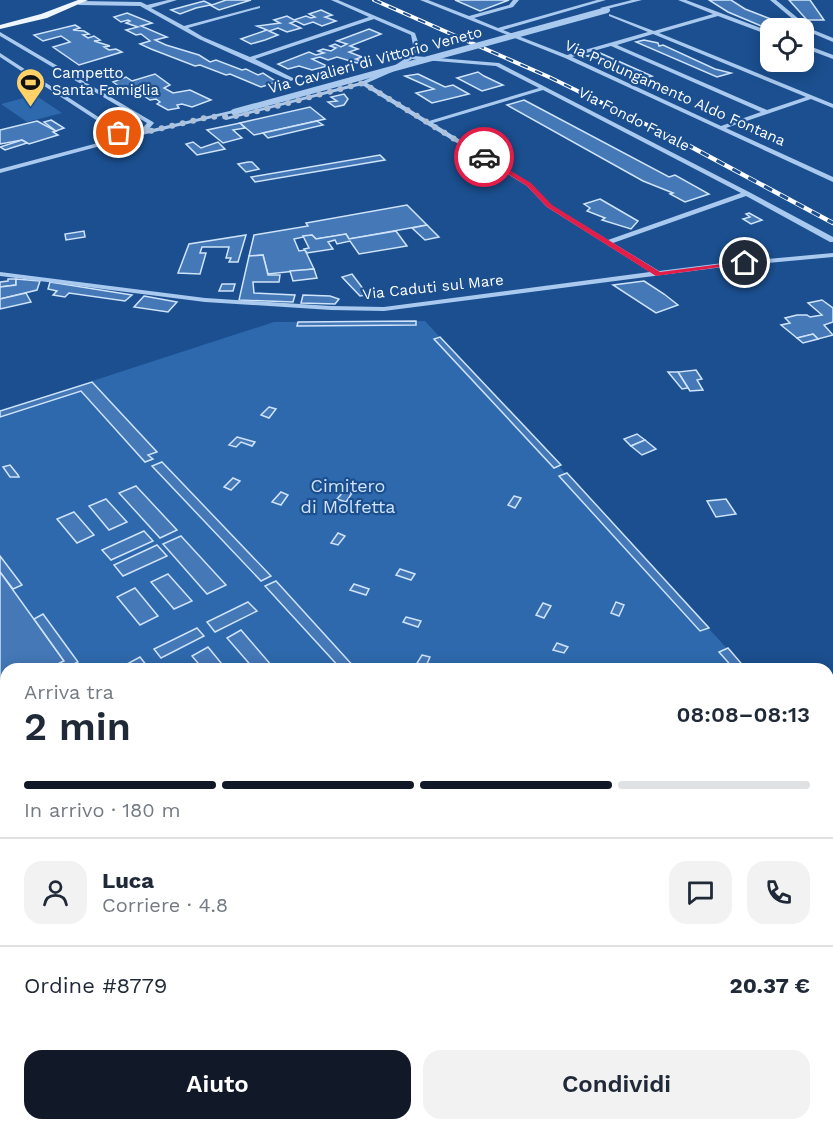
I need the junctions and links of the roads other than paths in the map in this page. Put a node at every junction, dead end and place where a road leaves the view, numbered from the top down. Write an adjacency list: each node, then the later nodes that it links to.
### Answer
1 (174, 0): 11 (street)
2 (334, 0): 15 (street)
3 (423, 0): 16 (street, Via Prolungamento Aldo Fontana)
4 (516, 0): 16 (street)
5 (603, 0): 20 (street)
6 (639, 0): 13 (street, Via Cavalieri di Vittorio Veneto)
7 (681, 0): 14 (street)
8 (699, 0): 14 (street)
9 (773, 0): 23 (street)
10 (81, 1): 11 (street); 17 (main road)
11 (141, 4): 18 (street)
12 (258, 7): 18 (street)
13 (609, 10): 21 (street); 38 (street, Via Cavalieri di Vittorio Veneto, bridge)
14 (719, 14): 19 (street); 21 (street)
15 (375, 17): 29 (street); 32 (street)
16 (468, 18): 20 (street, Via Prolungamento Aldo Fontana)
17 (0, 27)
18 (184, 28): 32 (street)
19 (760, 30)
20 (501, 32): 30 (street, Via Prolungamento Aldo Fontana)
21 (653, 33): 24 (street); 36 (street)
22 (0, 34): 43 (street)
23 (833, 40)
24 (611, 44): 30 (street); 39 (street)
25 (814, 50): 28 (street)
26 (833, 52): 28 (street)
27 (0, 55): 43 (street)
28 (825, 55): 31 (street)
29 (411, 57): 34 (street); 35 (street, Via Fondo Favale)
30 (567, 57): 42 (street, Via Prolungamento Aldo Fontana)
31 (833, 57)
32 (250, 59): 33 (street)
33 (291, 79)
34 (363, 83): 40 (street); 41 (street)
35 (544, 88): 41 (street); 46 (street, Via Fondo Favale)
36 (811, 97): 37 (street); 39 (street)
37 (833, 106)
38 (232, 110): 40 (street, Via Cavalieri di Vittorio Veneto); 43 (street, Via Cavalieri di Vittorio Veneto)
39 (766, 112): 42 (street)
40 (209, 117): 43 (street, Via Cavalieri di Vittorio Veneto)
41 (428, 123): 48 (street)
42 (721, 128): 45 (street, Via Prolungamento Aldo Fontana)
43 (142, 133): 44 (street, Via Cavalieri di Vittorio Veneto)
44 (0, 171)
45 (833, 180)
46 (747, 193): 47 (street, Via Fondo Favale); 48 (street)
47 (833, 240)
48 (608, 242): 51 (street)
49 (833, 255): 51 (street, Via Caduti sul Mare)
50 (0, 274): 51 (street, Via Caduti sul Mare)
51 (658, 274)

